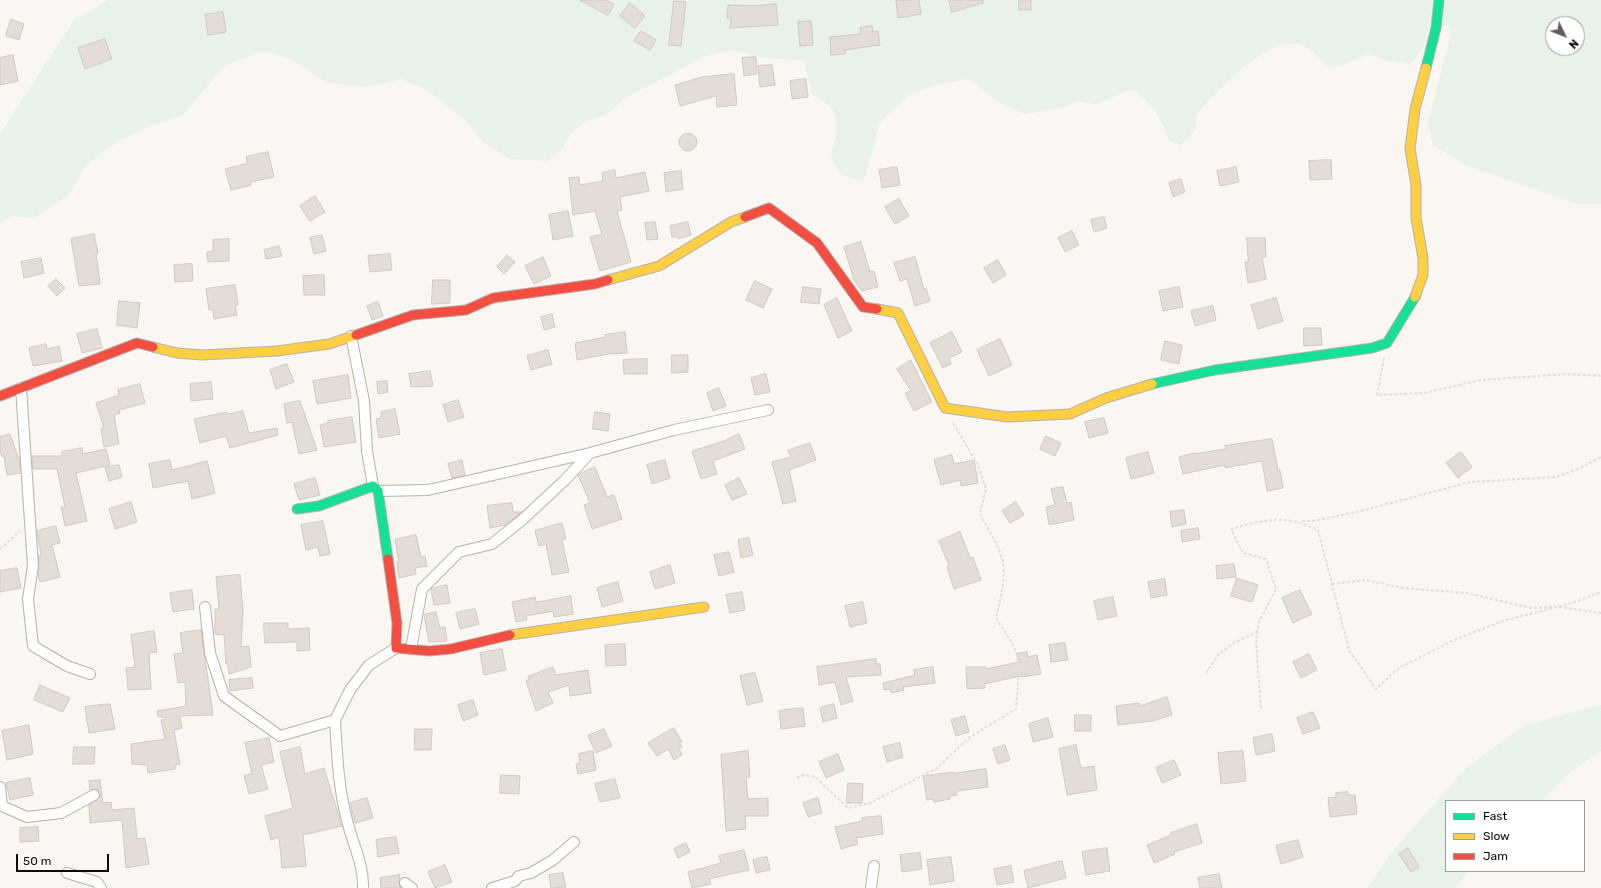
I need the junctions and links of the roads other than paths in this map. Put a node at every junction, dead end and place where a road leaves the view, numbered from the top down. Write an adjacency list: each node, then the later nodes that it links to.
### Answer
1 (1438, 0): 2 (street)
2 (351, 336): 3 (street); 7 (street)
3 (21, 388): 4 (street); 13 (street)
4 (0, 396)
5 (768, 410): 6 (street)
6 (590, 453): 7 (street); 12 (street)
7 (375, 489): 8 (street); 11 (street)
8 (297, 509)
9 (704, 607): 12 (street)
10 (205, 608): 14 (street)
11 (396, 648): 12 (street); 14 (street)
12 (411, 649)
13 (90, 674)
14 (335, 720): 21 (street)
15 (0, 787): 16 (street)
16 (94, 795)
17 (574, 842): 22 (street)
18 (874, 866): 23 (street)
19 (67, 873): 20 (street)
20 (101, 888)
21 (362, 888)
22 (492, 888)
23 (871, 888)

